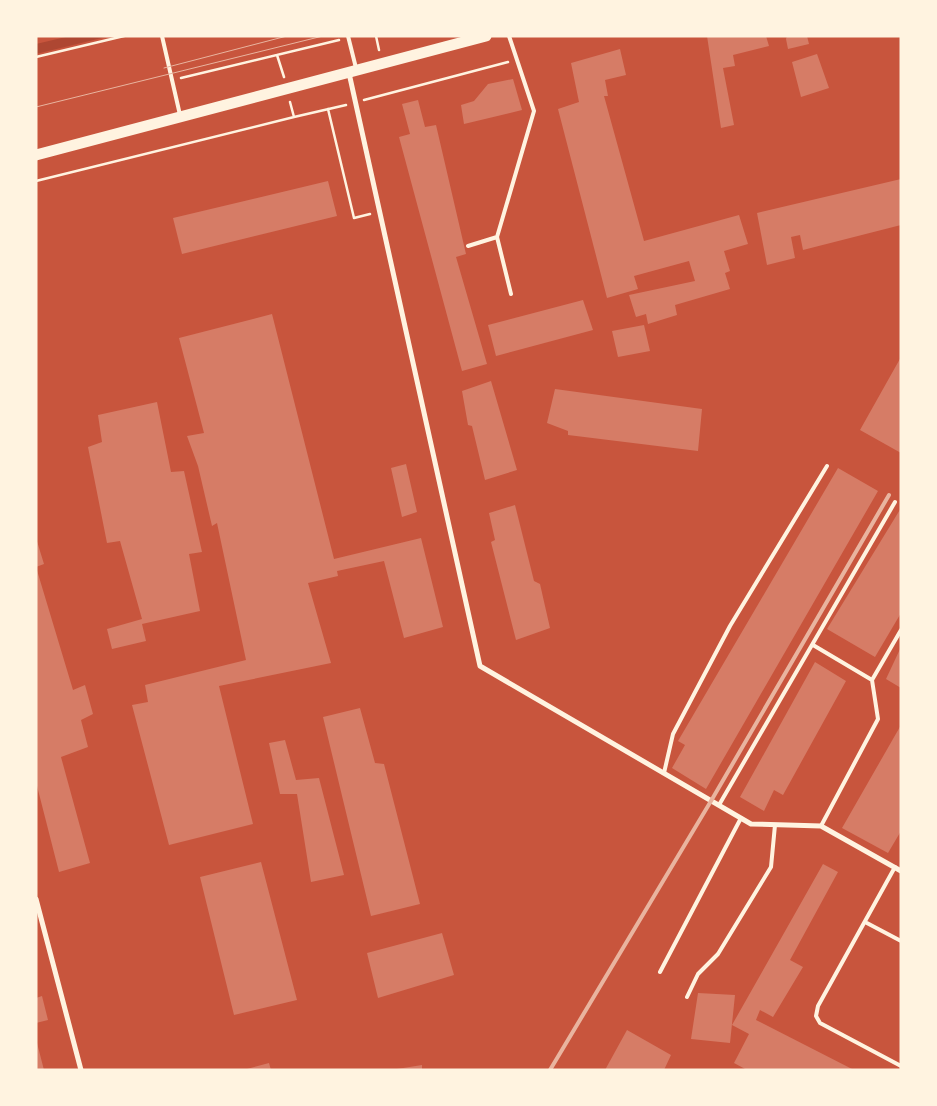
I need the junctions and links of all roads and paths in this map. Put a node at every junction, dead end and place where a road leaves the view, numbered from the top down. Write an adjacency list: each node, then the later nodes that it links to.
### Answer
1 (124, 36): 7 (path)
2 (162, 36): 10 (lane)
3 (486, 36): 9 (main road)
4 (508, 36): 8 (lane)
5 (348, 37): 6 (path); 9 (lane)
6 (277, 55): 10 (path); 11 (path)
7 (36, 57)
8 (516, 60): 12 (path); 19 (lane)
9 (353, 72): 11 (main road); 12 (street)
10 (172, 80): 14 (lane)
11 (287, 89): 14 (main road); 15 (path)
12 (355, 102): 13 (path); 18 (street)
13 (328, 109): 15 (path); 18 (path)
14 (180, 117): 16 (main road)
15 (294, 117): 17 (path)
16 (36, 155)
17 (36, 181)
18 (380, 212): 27 (street)
19 (497, 237): 20 (lane); 21 (lane)
20 (468, 246)
21 (511, 294)
22 (826, 466): 27 (lane)
23 (896, 502): 25 (lane)
24 (901, 630): 26 (lane)
25 (812, 645): 26 (lane); 28 (lane)
26 (872, 680): 31 (lane)
27 (664, 773): 28 (street)
28 (719, 805): 29 (street)
29 (741, 818): 30 (street); 37 (lane)
30 (775, 824): 31 (street); 38 (lane)
31 (821, 826): 32 (street)
32 (895, 867): 33 (street); 35 (lane)
33 (901, 871)
34 (36, 899): 40 (street)
35 (865, 922): 36 (lane); 39 (lane)
36 (901, 941)
37 (660, 972)
38 (687, 997)
39 (901, 1066)
40 (81, 1070)

